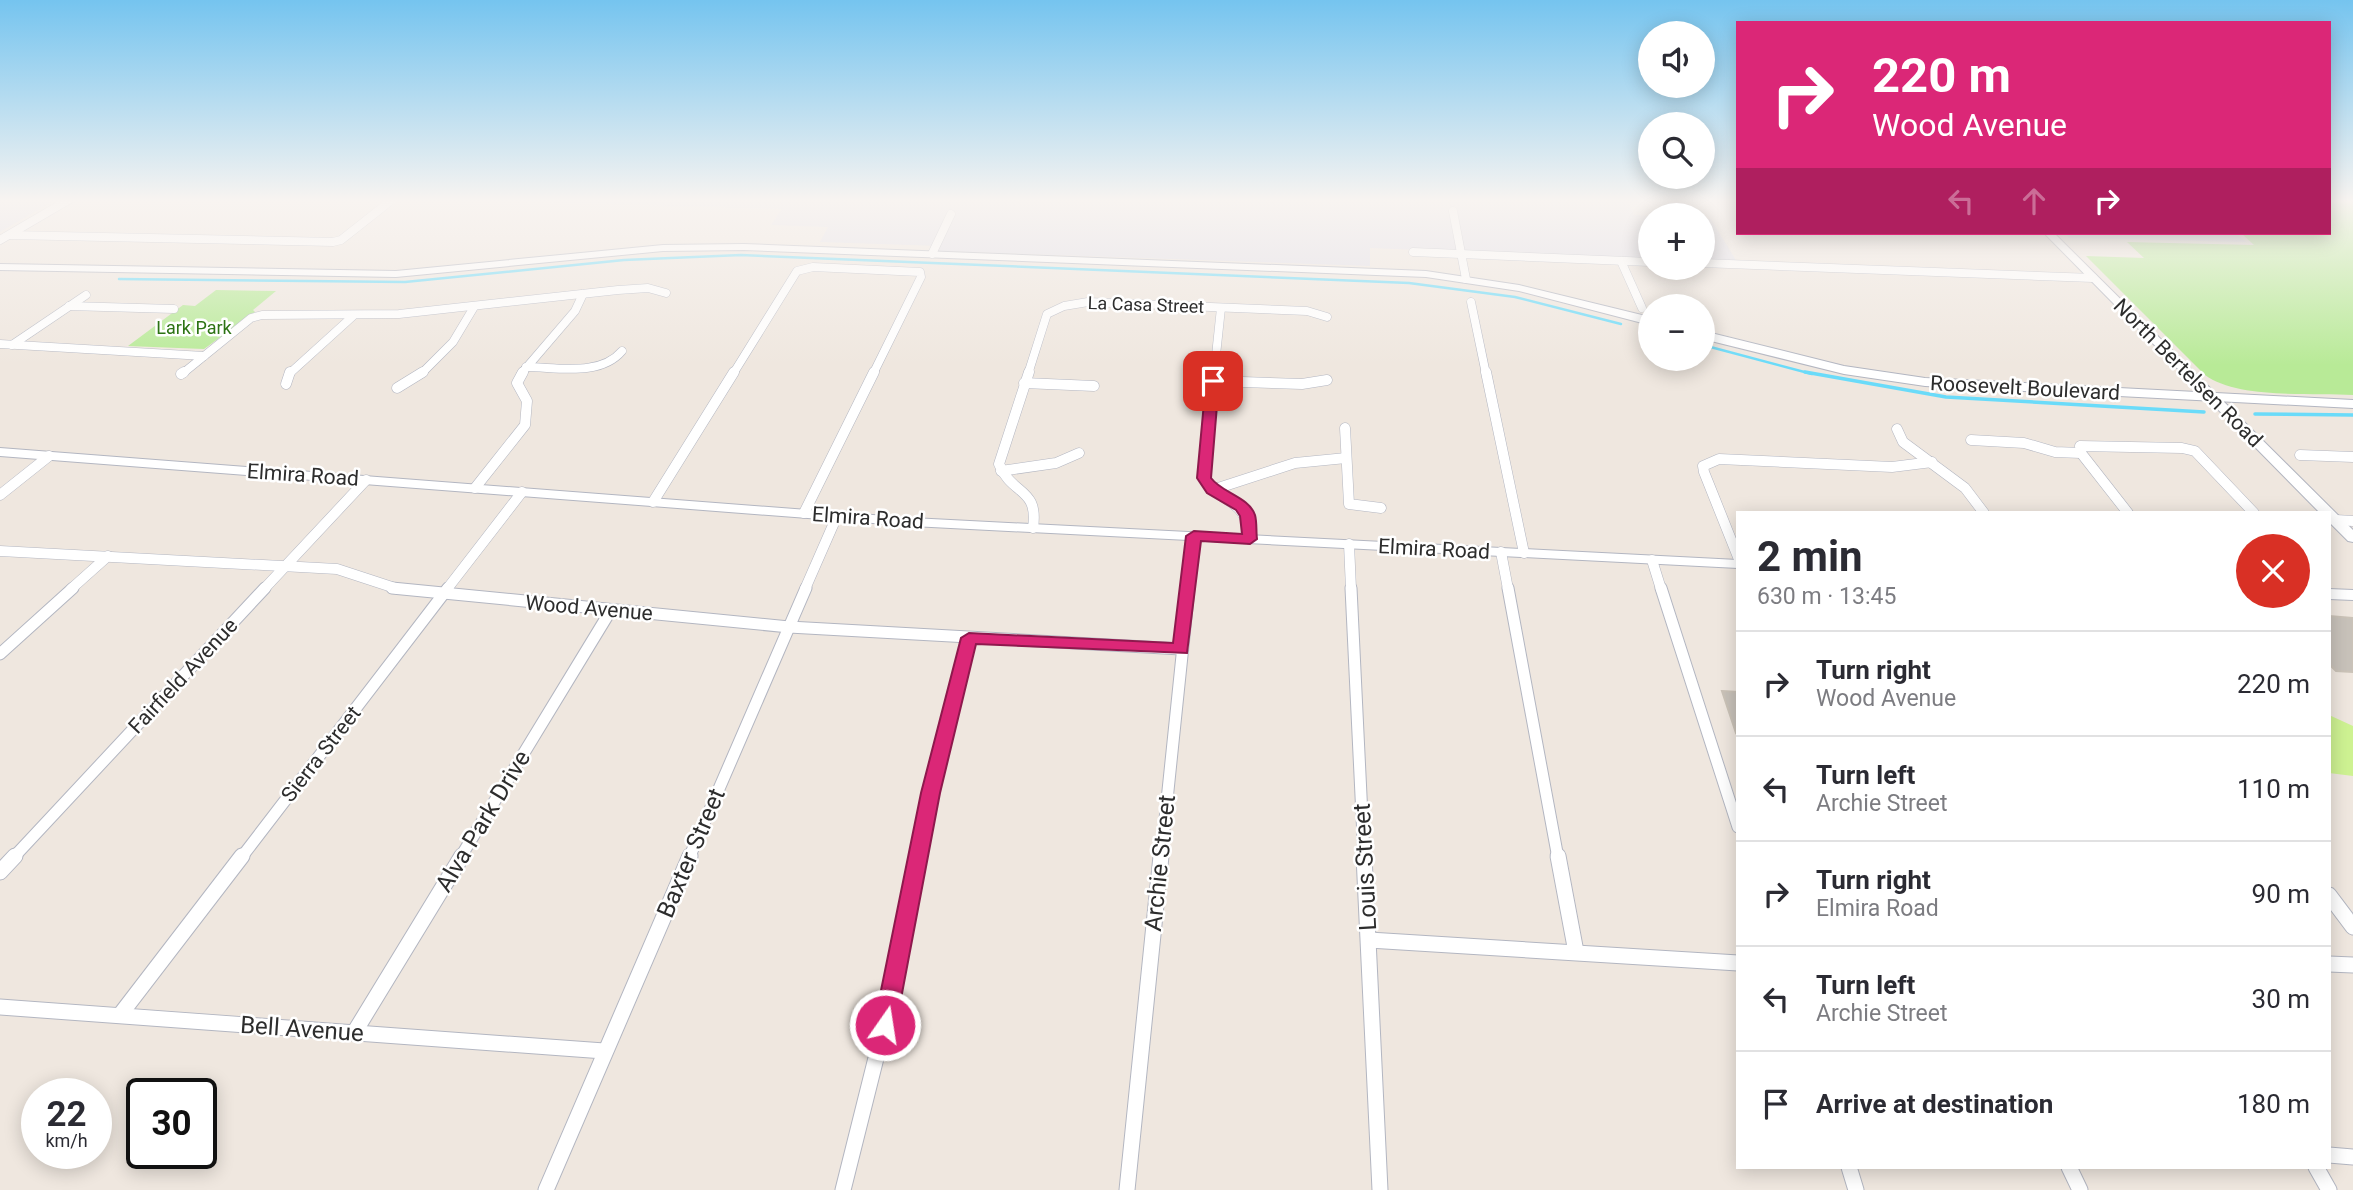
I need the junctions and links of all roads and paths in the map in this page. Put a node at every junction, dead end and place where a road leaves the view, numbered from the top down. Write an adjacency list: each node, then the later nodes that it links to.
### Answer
1 (1462, 254): 11 (street)
2 (596, 255): 9 (main road)
3 (945, 255): 11 (main road)
4 (1474, 255): 6 (street)
5 (2070, 255): 10 (street, North Bertelsen Road)
6 (1621, 261): 7 (street); 15 (street)
7 (1638, 262)
8 (1715, 264): 10 (street)
9 (0, 267)
10 (2093, 278): 37 (street, North Bertelsen Road)
11 (1466, 279): 23 (main road)
12 (666, 293): 13 (street)
13 (583, 294): 18 (street); 29 (street)
14 (86, 295): 17 (street)
15 (1638, 299)
16 (1472, 302): 74 (street)
17 (69, 306): 20 (street); 26 (street)
18 (474, 307): 21 (street); 36 (street)
19 (1221, 308): 22 (street, La Casa Street); 32 (street); 33 (street, La Casa Street)
20 (174, 309)
21 (353, 316): 28 (street); 34 (street)
22 (1327, 317)
23 (1638, 318)
24 (1715, 338): 37 (main road, Roosevelt Boulevard)
25 (0, 344): 26 (street)
26 (12, 345): 28 (street)
27 (622, 351): 29 (street)
28 (204, 356): 30 (street)
29 (526, 367): 52 (street)
30 (181, 374)
31 (1327, 380): 32 (street)
32 (1213, 381): 53 (street)
33 (1024, 383): 35 (street); 50 (street, La Casa Street)
34 (286, 384)
35 (1094, 386)
36 (397, 388)
37 (2214, 398): 38 (main road, Roosevelt Boulevard); 61 (street, North Bertelsen Road)
38 (2353, 404)
39 (1345, 428): 48 (street)
40 (1897, 429): 49 (street)
41 (1971, 440): 44 (street)
42 (0, 452): 46 (street, Elmira Road)
43 (1079, 453): 50 (street)
44 (2081, 453): 59 (street); 60 (street)
45 (2300, 455): 47 (street)
46 (49, 456): 51 (street, Elmira Road); 55 (street)
47 (2353, 457)
48 (1346, 458): 53 (street); 57 (street)
49 (1932, 462): 58 (street); 73 (street)
50 (1001, 471): 66 (street)
51 (366, 480): 52 (street, Elmira Road); 78 (street, Fairfield Avenue)
52 (475, 488): 54 (street, Elmira Road)
53 (1212, 490): 69 (street)
54 (522, 492): 56 (street, Elmira Road); 79 (street, Sierra Street)
55 (0, 495)
56 (653, 502): 62 (street, Elmira Road); 62 (street)
57 (1381, 508)
58 (1982, 511)
59 (2126, 511)
60 (2252, 511)
61 (2326, 511)
62 (804, 513): 63 (street, Elmira Road)
63 (837, 516): 66 (street, Elmira Road); 83 (street, Baxter Street)
64 (2331, 516): 65 (street); 68 (street, North Bertelsen Road)
65 (2353, 521)
66 (1033, 528): 67 (street, Elmira Road)
67 (1194, 536): 69 (street, Elmira Road); 85 (street, Archie Street)
68 (2353, 538)
69 (1250, 539): 70 (street, Elmira Road)
70 (1349, 544): 72 (street, Elmira Road); 91 (street, Louis Street)
71 (0, 551): 75 (street, Wood Avenue)
72 (1501, 552): 74 (street, Elmira Road); 92 (street)
73 (1736, 552)
74 (1524, 553): 76 (street, Elmira Road)
75 (108, 556): 78 (street, Wood Avenue); 86 (street)
76 (1652, 560): 77 (street, Elmira Road); 87 (street)
77 (1736, 564)
78 (286, 566): 79 (street, Wood Avenue); 88 (street, Fairfield Avenue)
79 (443, 594): 82 (street, Wood Avenue); 97 (street, Sierra Street)
80 (2331, 594): 81 (street)
81 (2353, 595)
82 (611, 610): 83 (street, Wood Avenue); 98 (street, Alva Park Drive)
83 (789, 627): 84 (street, Wood Avenue); 99 (street, Baxter Street)
84 (969, 638): 85 (street, Wood Avenue); 106 (street)
85 (1181, 649): 107 (street, Archie Street)
86 (0, 654)
87 (1735, 812)
88 (0, 872)
89 (2331, 898): 90 (street)
90 (2353, 927)
91 (1369, 940): 92 (street); 108 (street, Louis Street)
92 (1576, 952): 93 (street)
93 (1736, 963)
94 (2331, 964): 95 (street)
95 (2353, 965)
96 (0, 1007): 97 (street, Bell Avenue)
97 (120, 1015): 98 (street, Bell Avenue)
98 (354, 1033): 99 (street, Bell Avenue)
99 (604, 1051): 105 (street, Baxter Street)
100 (2331, 1155): 101 (street)
101 (2353, 1157)
102 (1850, 1169): 109 (street)
103 (2070, 1169): 110 (street)
104 (2317, 1169): 111 (street)
105 (546, 1190)
106 (843, 1190)
107 (1127, 1190)
108 (1380, 1190)
109 (1856, 1190)
110 (2080, 1190)
111 (2329, 1190)

